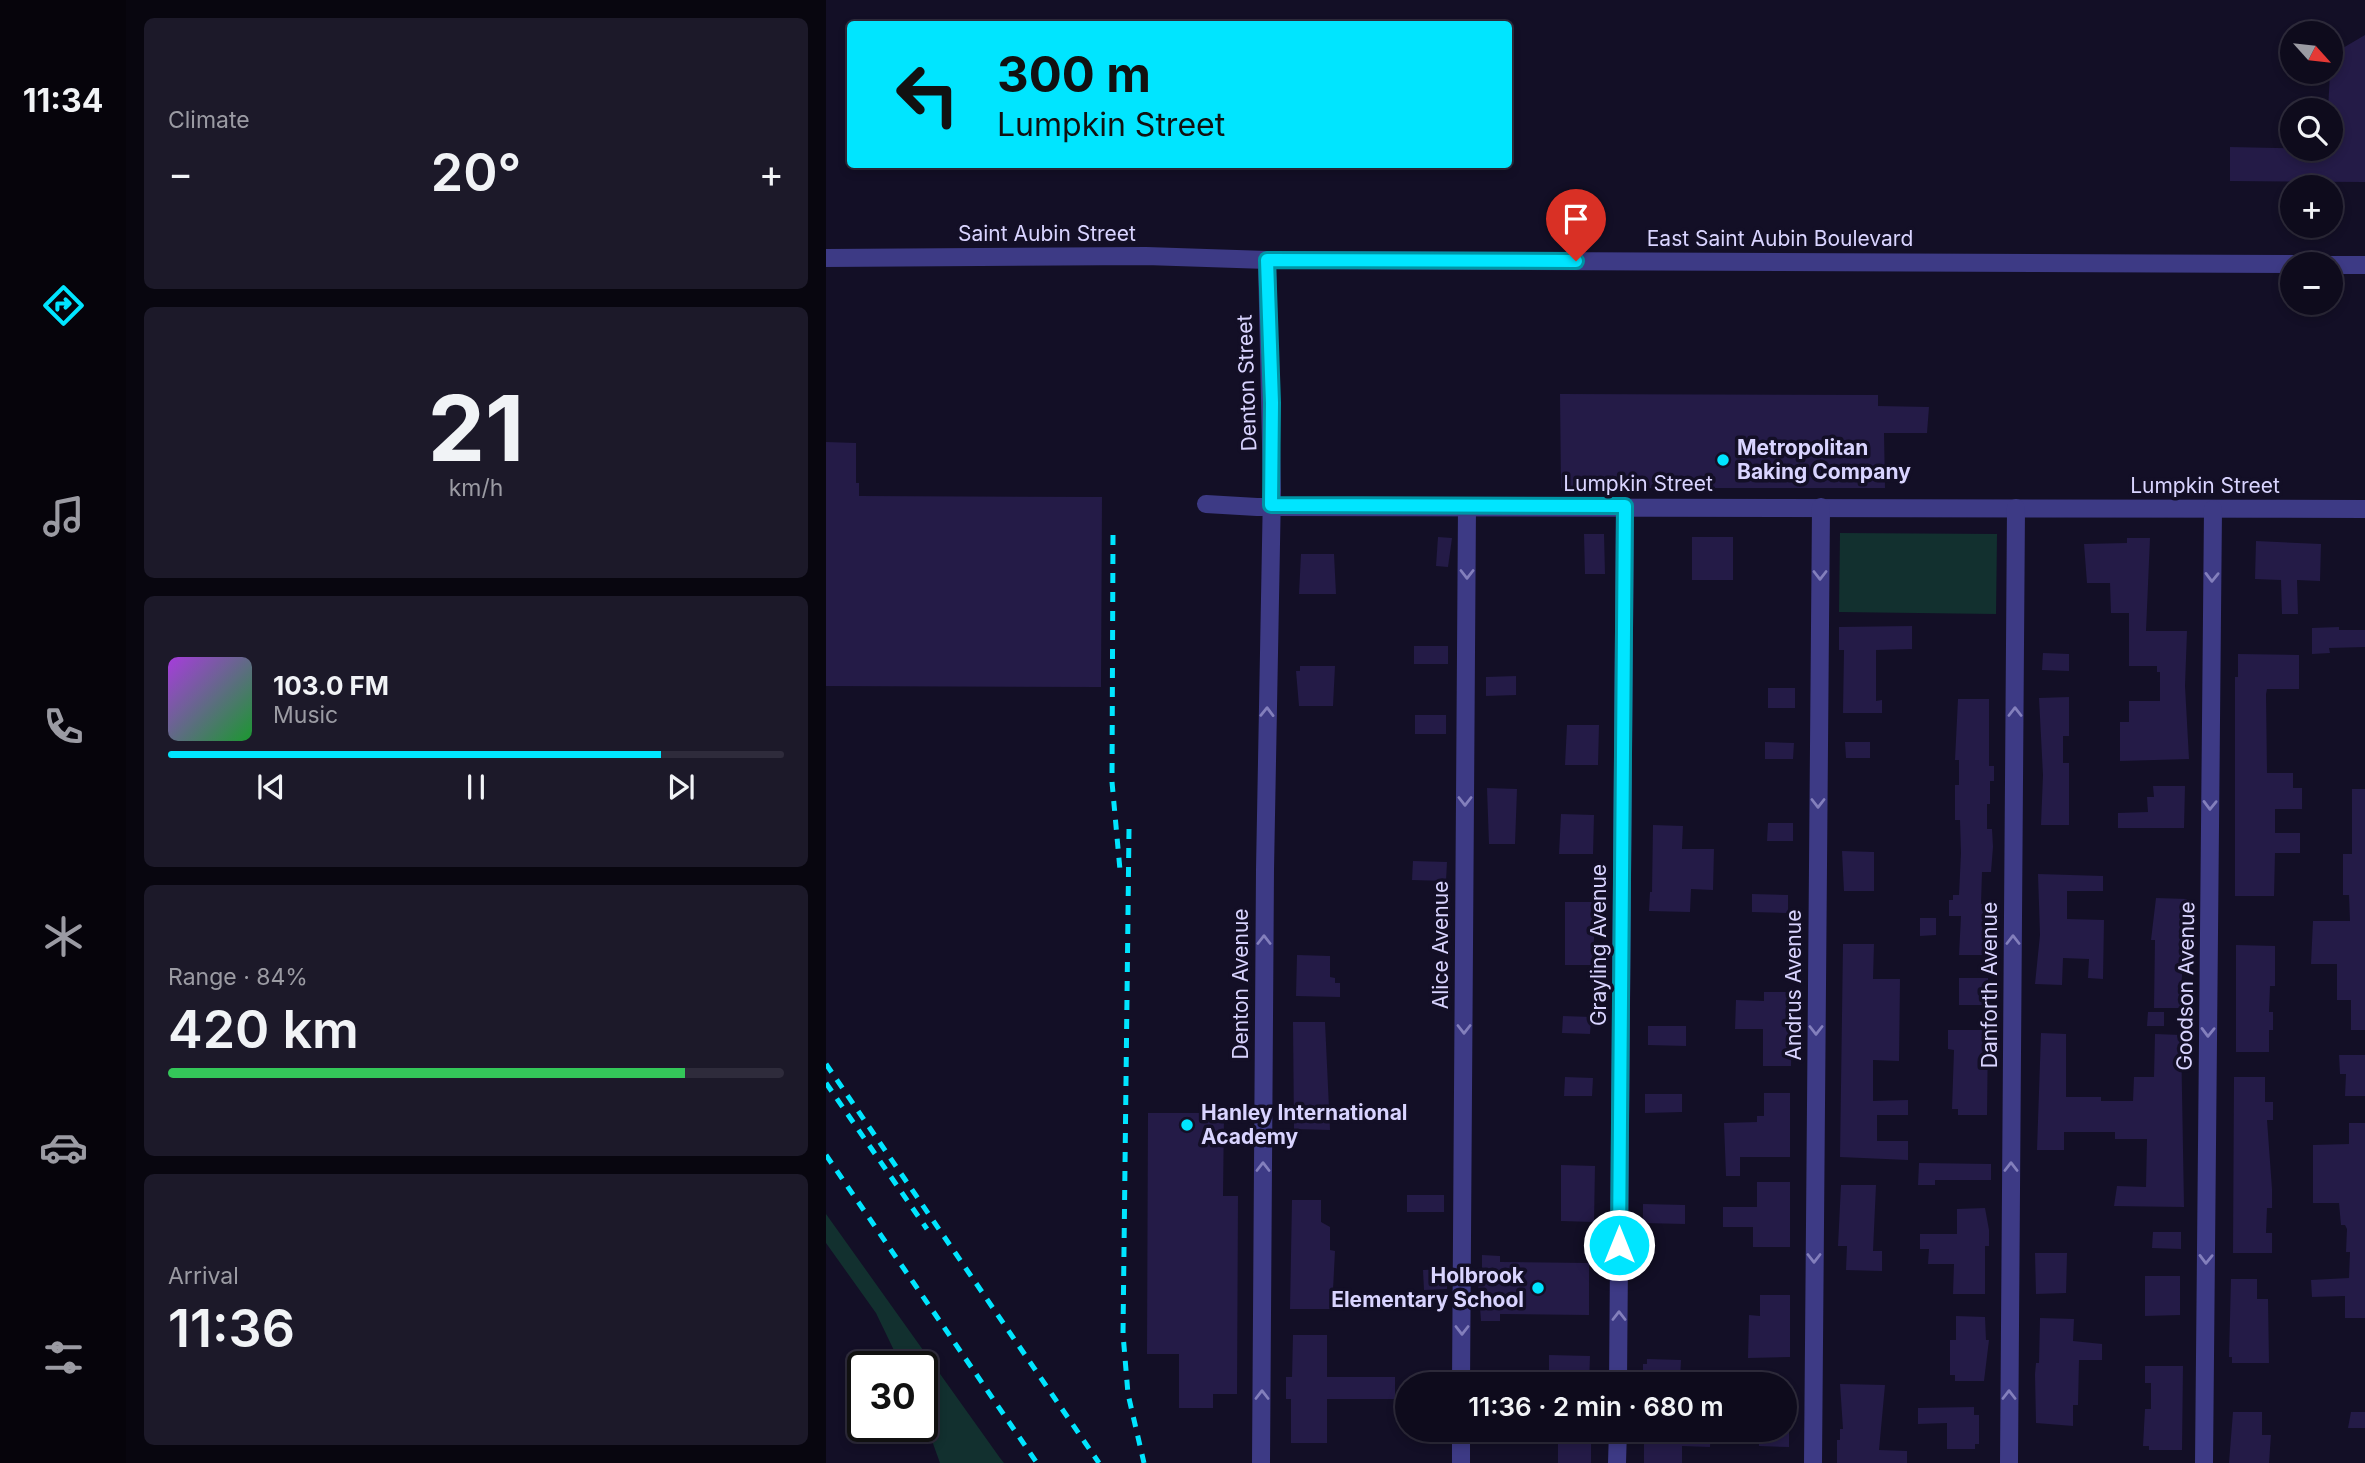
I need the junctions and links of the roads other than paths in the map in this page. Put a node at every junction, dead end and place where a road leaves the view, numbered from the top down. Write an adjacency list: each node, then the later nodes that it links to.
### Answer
1 (826, 258): 2 (street, Saint Aubin Street)
2 (1267, 260): 3 (street, East Saint Aubin Boulevard); 7 (street, Denton Street)
3 (2280, 264)
4 (2343, 265): 5 (street)
5 (2365, 265)
6 (1206, 504): 7 (street, Lumpkin Street)
7 (1271, 505): 8 (street, Lumpkin Street); 18 (street, Denton Avenue, one-way to 7)
8 (1467, 506): 9 (street, Lumpkin Street); 14 (street, Alice Avenue, one-way to 14)
9 (1625, 506): 10 (street, Lumpkin Street); 15 (street, Grayling Avenue, one-way to 9)
10 (1821, 507): 11 (street, Lumpkin Street); 21 (street, Andrus Avenue, one-way to 21)
11 (2016, 508): 12 (street, Lumpkin Street); 22 (street, Danforth Avenue, one-way to 11)
12 (2213, 509): 13 (street, Lumpkin Street); 23 (street, Goodson Avenue, one-way to 23)
13 (2365, 509)
14 (1461, 1372)
15 (1618, 1372)
16 (1461, 1442): 19 (street)
17 (1618, 1442): 20 (street)
18 (1261, 1463)
19 (1461, 1463)
20 (1617, 1463)
21 (1813, 1463)
22 (2009, 1463)
23 (2204, 1463)

